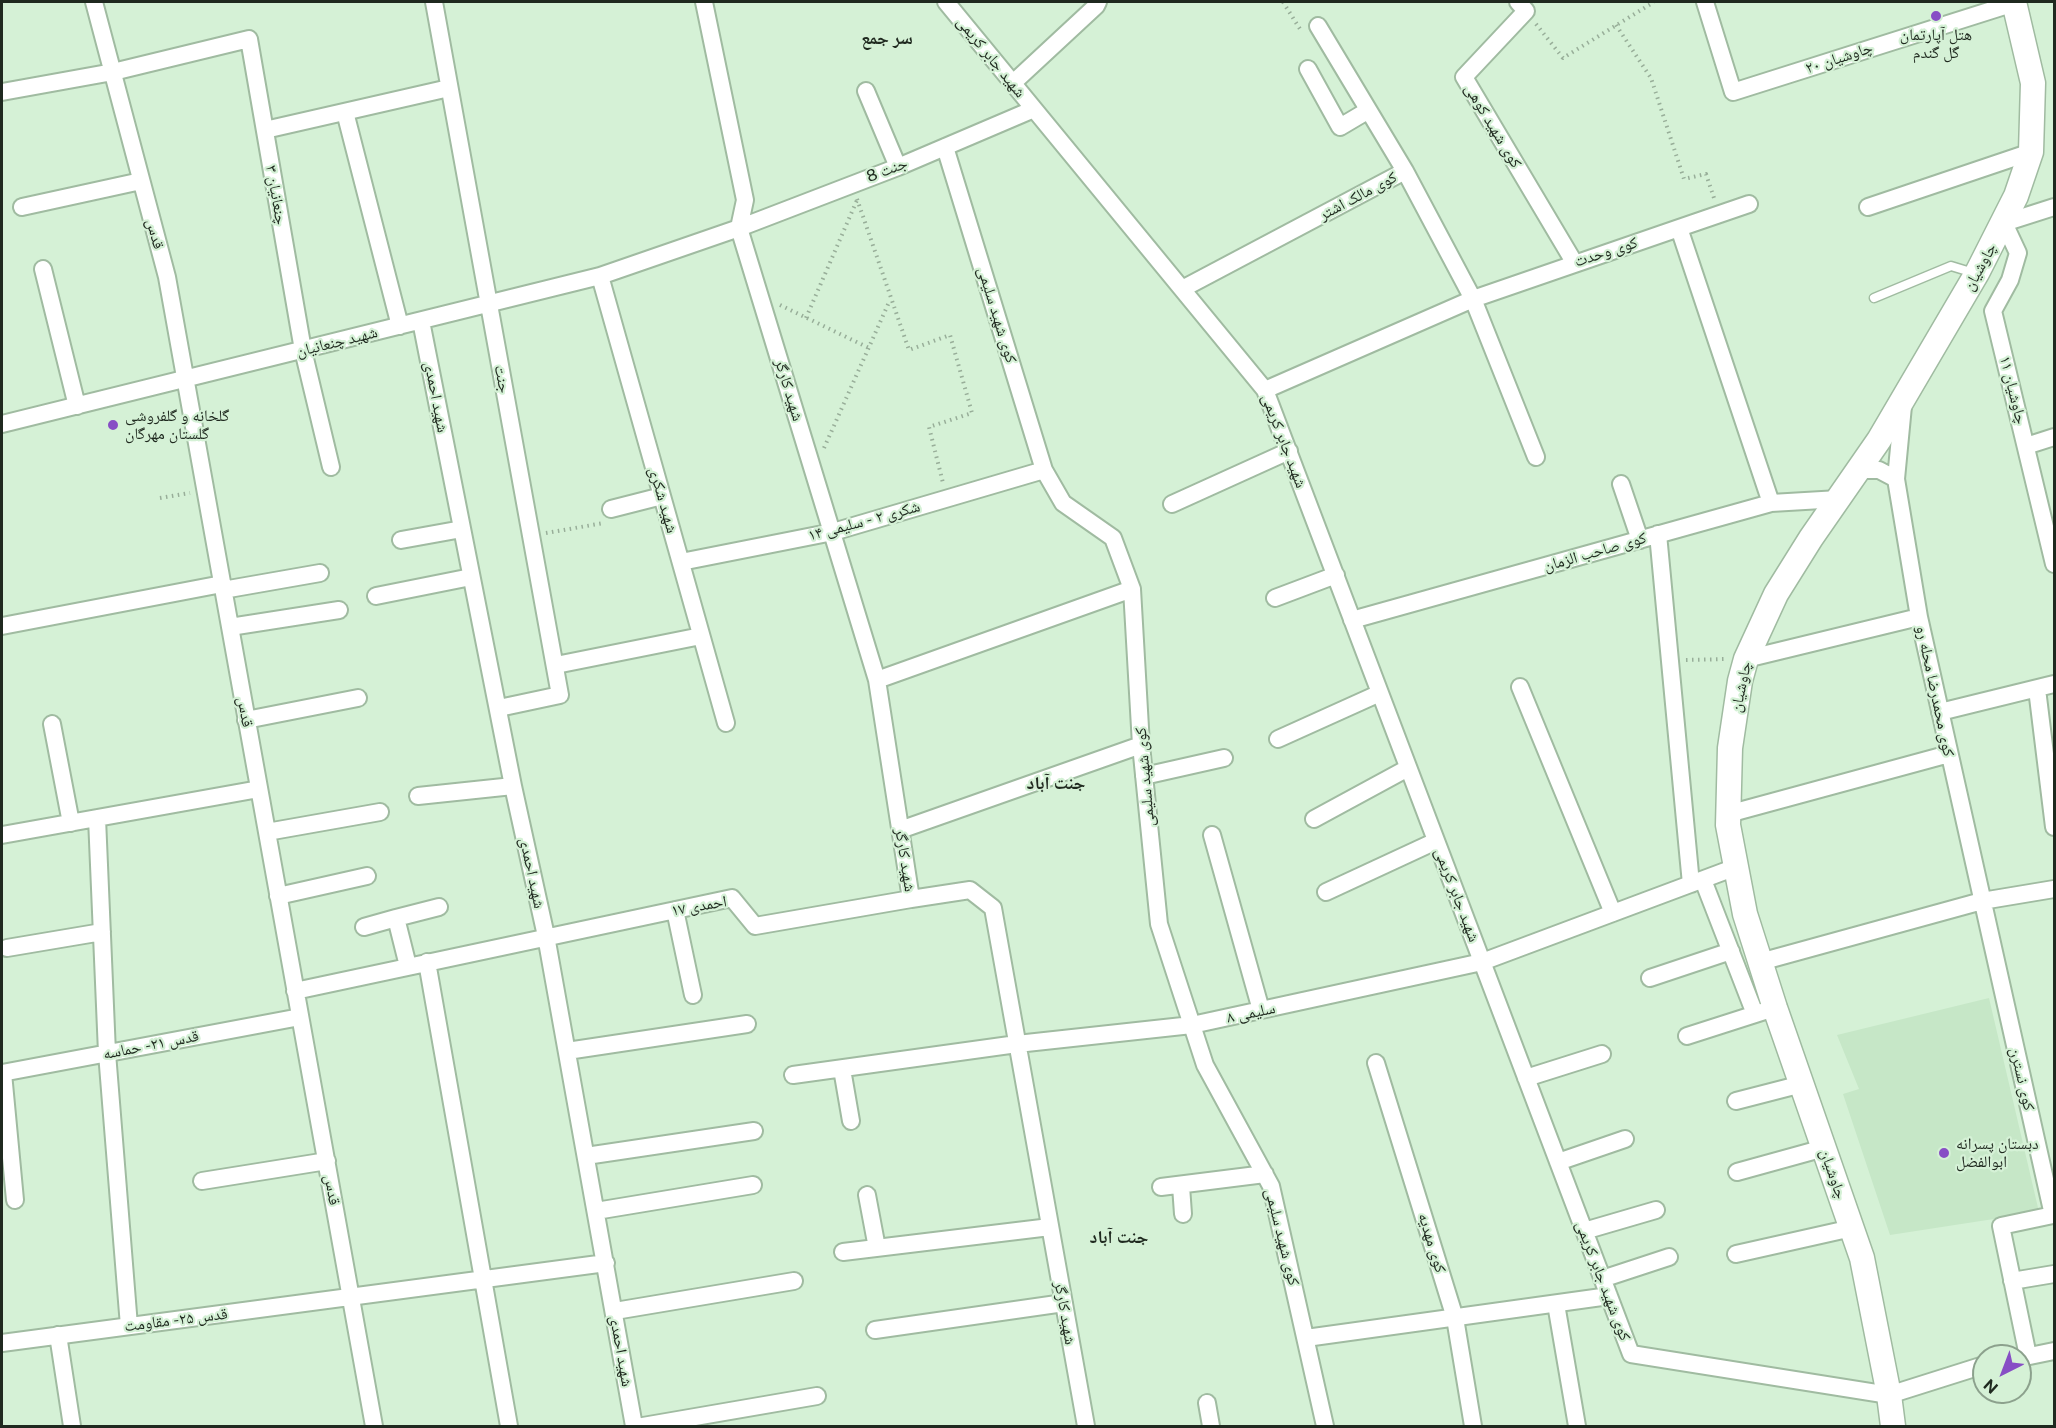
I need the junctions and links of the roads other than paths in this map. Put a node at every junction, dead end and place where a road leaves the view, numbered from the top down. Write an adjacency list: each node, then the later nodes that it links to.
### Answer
1 (94, 2): 11 (street, قدس)
2 (434, 2): 13 (street, جنت)
3 (704, 2): 30 (street)
4 (946, 2): 12 (street, شهید جابر کریمی)
5 (1098, 2): 12 (street)
6 (1705, 2): 7 (street, چاوشیان ۲۰)
7 (2014, 2): 21 (main road, چاوشیان)
8 (1522, 6): 32 (street, کوی شهید کوهی)
9 (1318, 26): 17 (street)
10 (1308, 69): 17 (street)
11 (113, 72): 15 (street); 19 (street, چنعانیان ۳); 24 (street, قدس)
12 (1012, 83): 16 (street, شهید جابر کریمی)
13 (449, 88): 18 (street); 39 (street, جنت)
14 (866, 91): 22 (street)
15 (2, 92)
16 (1034, 109): 20 (street, جنت 8); 36 (street, شهید جابر کریمی)
17 (1368, 111): 23 (street)
18 (345, 112): 19 (street); 41 (street)
19 (265, 130): 42 (street, چنعانیان ۳)
20 (945, 147): 22 (street, جنت 8); 53 (street, کوی شهید سلیمی)
21 (2031, 152): 27 (street); 29 (main road, چاوشیان)
22 (898, 166): 30 (street, جنت 8)
23 (1405, 171): 36 (street, کوی مالک اشتر); 38 (street, کوی مالک اشتر)
24 (141, 181): 26 (street); 43 (street, قدس)
25 (1749, 204): 31 (street, کوی وحدت)
26 (22, 207)
27 (1868, 207)
28 (2055, 207): 29 (street)
29 (2004, 223): 34 (main road, چاوشیان); 49 (street, چاوشیان ۱۱)
30 (739, 228): 35 (street, جنت 8); 63 (street, شهید کارگر)
31 (1680, 228): 32 (street, کوی وحدت); 59 (street)
32 (1574, 262): 38 (street, کوی وحدت)
33 (43, 269): 46 (street)
34 (1977, 273): 37 (lane); 45 (main road, چاوشیان)
35 (600, 276): 39 (street, شهید چنعانیان); 57 (street, شهید شکری)
36 (1182, 289): 44 (street, شهید جابر کریمی)
37 (1874, 298)
38 (1473, 299): 44 (street, کوی وحدت); 51 (street, کوی مالک اشتر)
39 (488, 304): 40 (street, شهید چنعانیان); 83 (street, جنت)
40 (421, 321): 41 (street, شهید چنعانیان); 62 (street, شهید احمدی)
41 (400, 326): 42 (street, شهید چنعانیان)
42 (303, 350): 43 (street, شهید چنعانیان); 52 (street, چنعانیان ۳)
43 (185, 380): 46 (street, شهید چنعانیان); 72 (street, قدس)
44 (1265, 390): 50 (street, شهید جابر کریمی)
45 (1904, 399): 54 (main road, چاوشیان); 55 (street, کوی محمدرضا محله رو)
46 (77, 406): 47 (street, شهید چنعانیان)
47 (2, 424)
48 (2055, 437): 49 (street)
49 (2026, 446): 68 (street, چاوشیان ۱۱)
50 (1289, 452): 60 (street); 70 (street, شهید جابر کریمی)
51 (1536, 457)
52 (331, 467)
53 (1044, 470): 63 (street, شکری ۲ - سلیمی ۱۴); 73 (street, کوی شهید سلیمی)
54 (1859, 470): 55 (street); 58 (main road, چاوشیان)
55 (1896, 479): 77 (street, کوی محمدرضا محله رو)
56 (1621, 484): 66 (street)
57 (662, 496): 61 (street); 67 (street, شهید شکری)
58 (1839, 499): 59 (street, کوی صاحب الزمان); 82 (main road, چاوشیان)
59 (1772, 503): 64 (street, کوی صاحب الزمان)
60 (1172, 504)
61 (611, 509)
62 (462, 529): 65 (street); 71 (street, شهید احمدی)
63 (833, 532): 67 (street, شکری ۲ - سلیمی ۱۴); 84 (street, شهید کارگر)
64 (1659, 534): 66 (street, کوی صاحب الزمان); 117 (street)
65 (401, 540)
66 (1640, 540): 78 (street, کوی صاحب الزمان)
67 (681, 562): 81 (street, شهید شکری)
68 (2055, 564)
69 (320, 573): 72 (street)
70 (1336, 575): 75 (street); 78 (street, شهید جابر کریمی)
71 (471, 577): 74 (street); 90 (street, شهید احمدی)
72 (223, 587): 79 (street); 80 (street, قدس)
73 (1132, 588): 84 (street); 96 (street, کوی شهید سلیمی)
74 (376, 596)
75 (1275, 598)
76 (339, 610): 80 (street)
77 (1919, 617): 82 (street); 91 (street, کوی محمدرضا محله رو)
78 (1352, 620): 88 (street, شهید جابر کریمی)
79 (2, 626)
80 (230, 627): 92 (street, قدس)
81 (701, 636): 83 (street); 93 (street, شهید شکری)
82 (1746, 659): 105 (main road, چاوشیان)
83 (556, 665): 90 (street, جنت)
84 (877, 680): 110 (street, شهید کارگر)
85 (2055, 684): 87 (street)
86 (1520, 687): 125 (street)
87 (2037, 689): 91 (street); 109 (street)
88 (1380, 693): 95 (street); 99 (street, شهید جابر کریمی)
89 (358, 698): 92 (street)
90 (499, 708): 101 (street, شهید احمدی)
91 (1940, 712): 97 (street, کوی محمدرضا محله رو)
92 (246, 720): 102 (street, قدس)
93 (726, 723)
94 (52, 724): 108 (street)
95 (1278, 739)
96 (1141, 745): 100 (street, کوی شهید سلیمی); 110 (street)
97 (1949, 754): 105 (street); 122 (street, کوی محمدرضا محله رو)
98 (1224, 758): 100 (street)
99 (1408, 768): 107 (street); 114 (street, شهید جابر کریمی)
100 (1144, 776): 143 (street, کوی شهید سلیمی)
101 (513, 786): 103 (street); 129 (street, شهید احمدی)
102 (259, 789): 106 (street); 111 (street, قدس)
103 (418, 796)
104 (380, 812): 111 (street)
105 (1728, 814): 115 (main road, چاوشیان)
106 (97, 818): 108 (street); 128 (street)
107 (1314, 819)
108 (71, 823): 112 (street)
109 (2055, 827)
110 (900, 830): 121 (street, شهید کارگر)
111 (267, 832): 120 (street, قدس)
112 (2, 835)
113 (1212, 835): 139 (street)
114 (1436, 841): 119 (street); 133 (street, شهید جابر کریمی)
115 (1736, 867): 117 (street, سلیمی ۸); 134 (main road, چاوشیان)
116 (367, 876): 120 (street)
117 (1697, 882): 125 (street, سلیمی ۸); 131 (street)
118 (2055, 889): 122 (street)
119 (1326, 892)
120 (278, 896): 137 (street, قدس)
121 (911, 899): 124 (street, احمدی ۱۷); 145 (street, شهید کارگر)
122 (1982, 901): 134 (street); 164 (street, کوی نسترن)
123 (439, 907): 126 (street)
124 (675, 910): 129 (street, احمدی ۱۷); 138 (street)
125 (1613, 913): 133 (street, سلیمی ۸)
126 (396, 918): 127 (street); 135 (street)
127 (364, 927)
128 (102, 932): 130 (street); 147 (street)
129 (546, 936): 132 (street, احمدی ۱۷); 146 (street, شهید احمدی)
130 (7, 948)
131 (1731, 951): 136 (street); 140 (street)
132 (427, 962): 135 (street, احمدی ۱۷); 185 (street)
133 (1482, 962): 139 (street, سلیمی ۸); 153 (street, کوی شهید جابر کریمی)
134 (1760, 962): 140 (main road, چاوشیان)
135 (408, 966): 137 (street, احمدی ۱۷)
136 (1650, 978)
137 (295, 991): 141 (street, قدس)
138 (693, 995)
139 (1261, 1010): 143 (street, سلیمی ۸)
140 (1765, 1011): 144 (street); 154 (main road, چاوشیان)
141 (300, 1017): 147 (street, قدس ۲۱- حماسه); 161 (street, قدس)
142 (747, 1024): 146 (street)
143 (1192, 1025): 145 (street, سلیمی ۸); 165 (street, کوی شهید سلیمی)
144 (1687, 1036)
145 (1017, 1044): 150 (street, سلیمی ۸); 175 (street, شهید کارگر)
146 (567, 1052): 160 (street, شهید احمدی)
147 (107, 1053): 151 (street, قدس ۲۱- حماسه); 194 (street)
148 (1602, 1054): 153 (street)
149 (1376, 1064): 193 (street, کوی مهدیه)
150 (842, 1069): 152 (street, سلیمی ۸); 156 (street)
151 (2, 1073): 171 (street)
152 (794, 1076)
153 (1526, 1078): 162 (street, کوی شهید جابر کریمی)
154 (1802, 1084): 155 (street); 159 (main road, چاوشیان)
155 (1736, 1101)
156 (851, 1120)
157 (754, 1131): 160 (street)
158 (1625, 1139): 162 (street)
159 (1824, 1148): 163 (street); 176 (main road, چاوشیان)
160 (586, 1156): 173 (street, شهید احمدی)
161 (327, 1161): 166 (street); 189 (street, قدس)
162 (1558, 1162): 177 (street, کوی شهید جابر کریمی)
163 (1737, 1172)
164 (2049, 1172): 187 (street, کوی نسترن)
165 (1264, 1174): 168 (street); 197 (street, کوی شهید سلیمی)
166 (202, 1181)
167 (753, 1185): 173 (street)
168 (1181, 1186): 169 (street); 174 (street)
169 (1161, 1187)
170 (867, 1195): 178 (street)
171 (15, 1200)
172 (1656, 1210): 177 (street)
173 (596, 1211): 182 (street, شهید احمدی)
174 (1183, 1214)
175 (1050, 1227): 178 (street); 190 (street, شهید کارگر)
176 (1852, 1228): 180 (street); 203 (main road, چاوشیان)
177 (1584, 1231): 184 (street, کوی شهید جابر کریمی)
178 (877, 1248): 179 (street)
179 (843, 1252)
180 (1736, 1254)
181 (1669, 1257): 184 (street)
182 (606, 1263): 185 (street, قدس ۲۵- مقاومت); 192 (street, شهید احمدی)
183 (2055, 1274): 187 (street)
184 (1602, 1279): 188 (street, کوی شهید جابر کریمی)
185 (483, 1280): 189 (street, قدس ۲۵- مقاومت); 208 (street)
186 (794, 1281): 192 (street)
187 (2012, 1281): 199 (street, کوی نسترن)
188 (1609, 1296): 191 (street); 203 (street, کوی شهید جابر کریمی)
189 (352, 1299): 194 (street, قدس ۲۵- مقاومت); 207 (street, قدس)
190 (1064, 1303): 195 (street); 211 (street, شهید کارگر)
191 (1556, 1304): 193 (street); 215 (street)
192 (615, 1311): 209 (street, شهید احمدی)
193 (1455, 1318): 197 (street); 214 (street, کوی مهدیه)
194 (129, 1326): 196 (street, قدس ۲۵- مقاومت)
195 (875, 1330)
196 (58, 1335): 198 (street, قدس ۲۵- مقاومت); 206 (street)
197 (1306, 1338): 213 (street, کوی شهید سلیمی)
198 (2, 1343)
199 (2022, 1344)
200 (2055, 1351): 201 (street)
201 (2032, 1355)
202 (1972, 1369): 203 (street)
203 (1889, 1395): 216 (main road, چاوشیان)
204 (817, 1396): 210 (street)
205 (1207, 1403): 212 (street)
206 (72, 1426)
207 (374, 1426)
208 (509, 1426)
209 (634, 1426)
210 (643, 1426)
211 (1086, 1426)
212 (1211, 1426)
213 (1325, 1426)
214 (1473, 1426)
215 (1576, 1426)
216 (1893, 1426)

